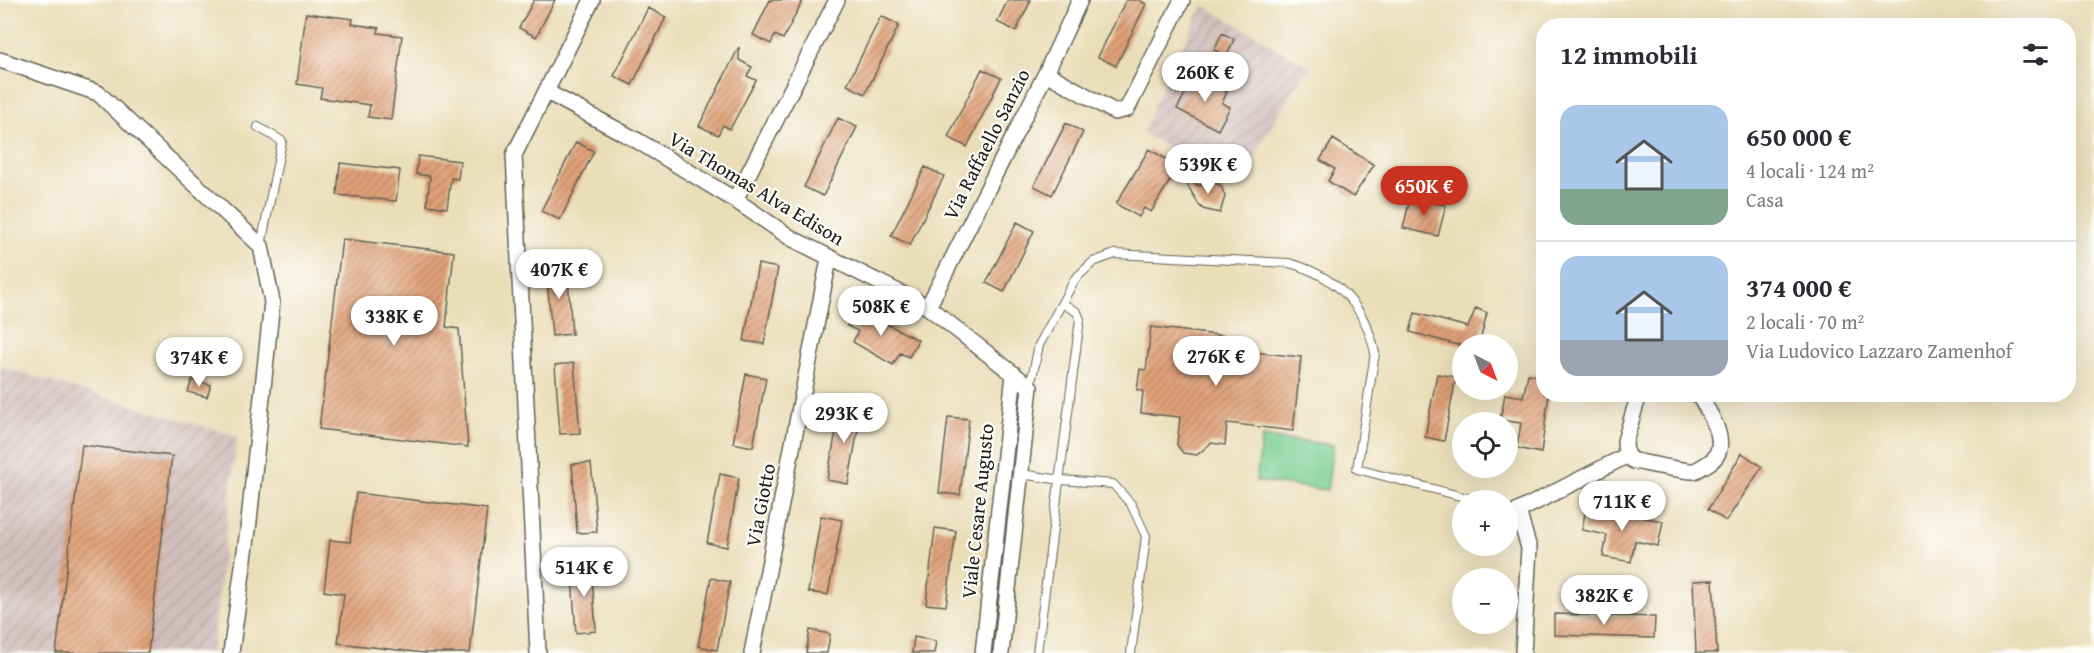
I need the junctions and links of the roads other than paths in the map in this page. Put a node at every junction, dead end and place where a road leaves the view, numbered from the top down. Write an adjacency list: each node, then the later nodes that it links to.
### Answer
1 (592, 0): 7 (street)
2 (837, 0): 9 (street)
3 (1080, 0): 6 (street, Via Raffaello Sanzio)
4 (1182, 0): 6 (street)
5 (0, 60): 10 (street)
6 (1046, 73): 13 (street, Via Raffaello Sanzio)
7 (547, 92): 9 (street, Via Thomas Alva Edison); 25 (street)
8 (258, 127): 10 (lane)
9 (735, 200): 11 (street, Via Thomas Alva Edison)
10 (261, 246): 24 (street)
11 (829, 259): 13 (street, Via Thomas Alva Edison); 26 (street, Via Giotto)
12 (1062, 303): 15 (lane); 20 (lane); 21 (lane)
13 (927, 307): 14 (street, Via Thomas Alva Edison)
14 (1014, 374): 15 (street, Via Thomas Alva Edison); 27 (street, Viale Cesare Augusto)
15 (1030, 387): 19 (street, Viale Cesare Augusto)
16 (1637, 402): 18 (street)
17 (1703, 402): 18 (street)
18 (1626, 456): 22 (street)
19 (1021, 474): 20 (lane); 28 (street, Viale Cesare Augusto)
20 (1061, 480): 29 (lane); 30 (lane)
21 (1452, 494)
22 (1518, 508)
23 (1518, 522): 31 (street)
24 (231, 653)
25 (538, 653)
26 (752, 653)
27 (983, 653)
28 (1001, 653)
29 (1038, 653)
30 (1131, 653)
31 (1523, 653)

